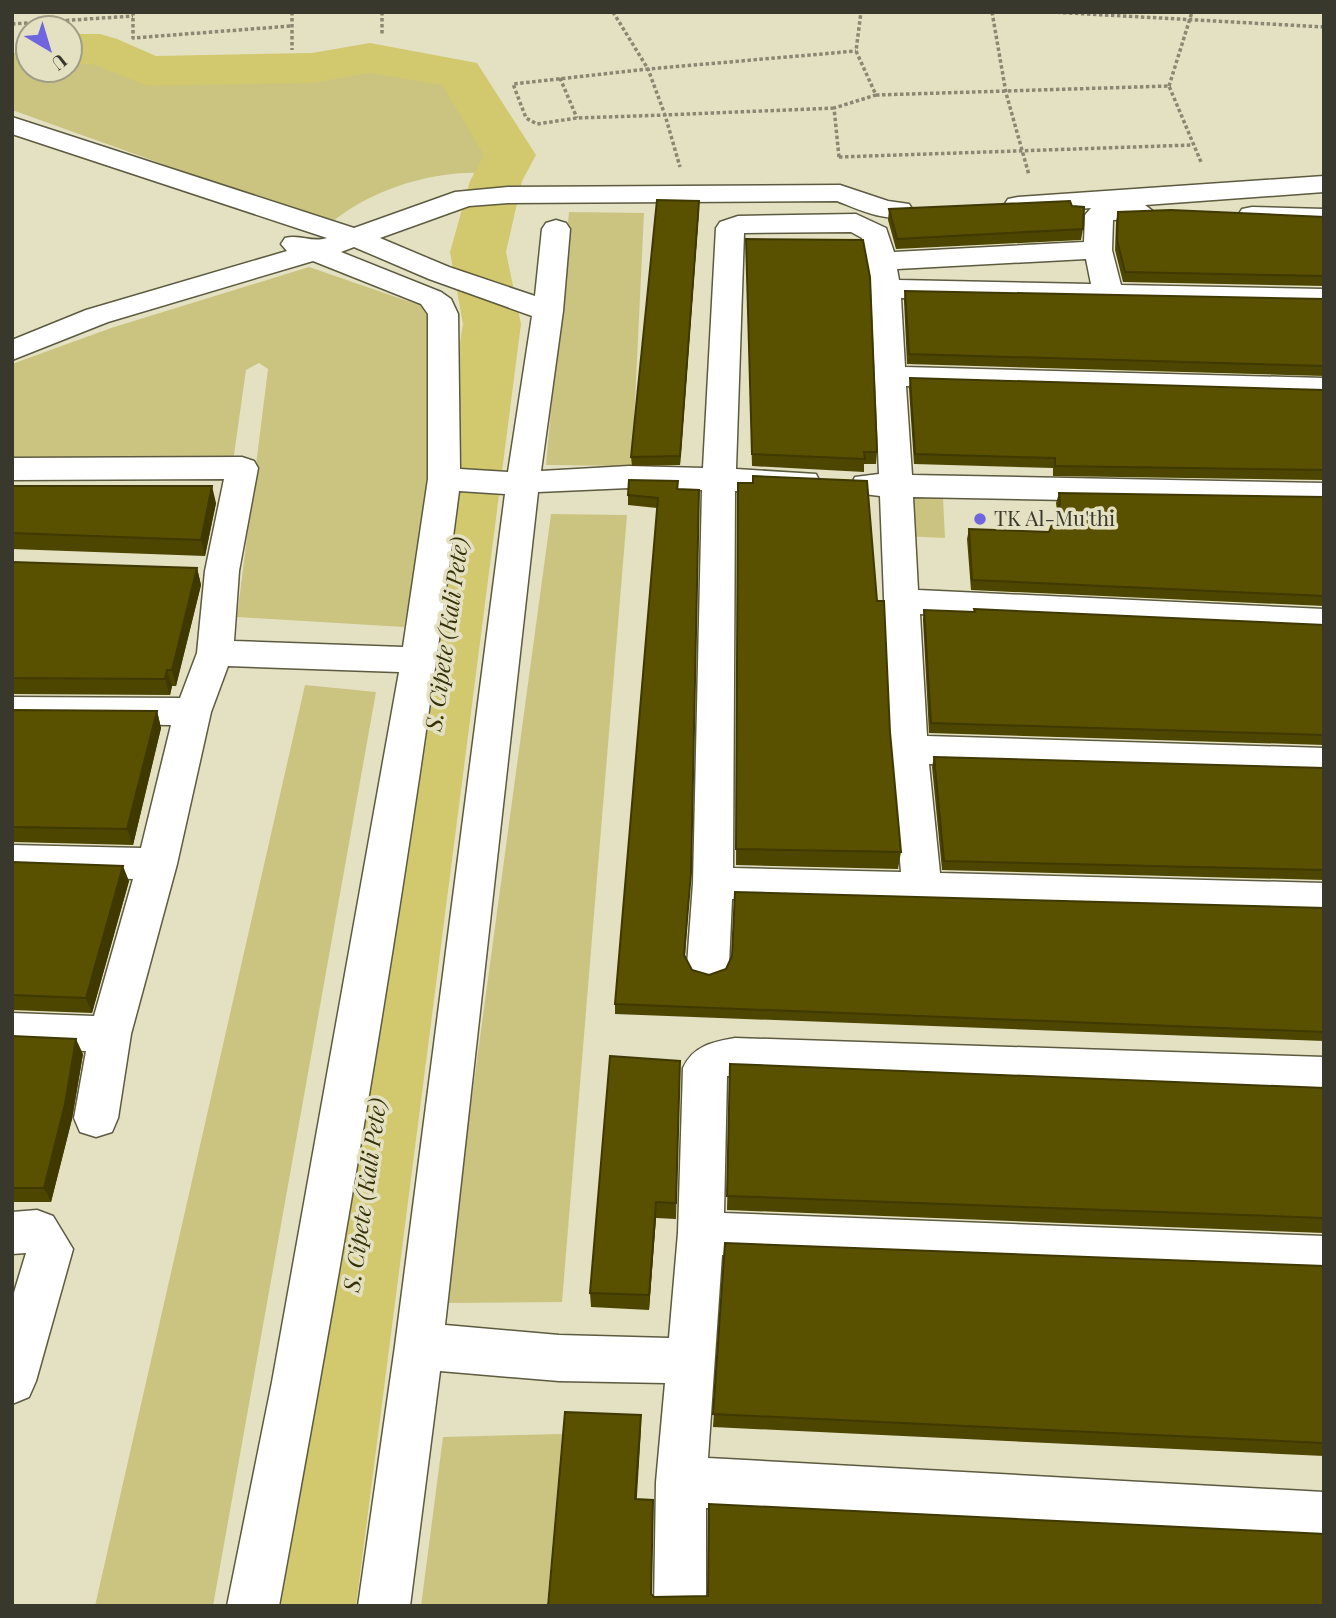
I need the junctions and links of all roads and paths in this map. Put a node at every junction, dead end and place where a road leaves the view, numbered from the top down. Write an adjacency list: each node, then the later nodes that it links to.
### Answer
1 (292, 12): 11 (path)
2 (382, 12): 13 (path)
3 (613, 12): 16 (path)
4 (861, 12): 15 (path)
5 (992, 12): 19 (path)
6 (1051, 12): 9 (path)
7 (1192, 12): 9 (path)
8 (133, 14): 10 (path); 11 (path)
9 (1188, 22): 12 (path); 18 (path)
10 (12, 24)
11 (291, 26): 14 (path)
12 (1324, 27)
13 (382, 35)
14 (292, 50)
15 (856, 51): 16 (path); 20 (path)
16 (648, 69): 17 (path); 22 (path)
17 (560, 78): 23 (path); 23 (path)
18 (1169, 86): 19 (path); 26 (path)
19 (1006, 93): 20 (path); 26 (path)
20 (876, 95): 21 (path)
21 (834, 108): 22 (path); 27 (path)
22 (664, 115): 23 (path); 30 (path)
23 (577, 118)
24 (12, 125): 36 (street)
25 (12, 147): 38 (street)
26 (1021, 151): 27 (path); 31 (path)
27 (839, 157): 29 (path)
28 (1324, 184): 31 (street)
29 (840, 193): 30 (street); 33 (street)
30 (688, 195): 36 (street)
31 (1038, 204): 32 (street)
32 (986, 206)
33 (921, 209)
34 (1324, 217): 37 (street)
35 (556, 229): 42 (street)
36 (356, 238): 38 (street); 42 (street)
37 (1098, 250): 39 (street); 40 (street)
38 (317, 251): 43 (street); 48 (street)
39 (884, 275): 40 (street); 44 (street); 47 (street)
40 (1108, 294): 41 (street)
41 (1324, 298)
42 (530, 306): 49 (street)
43 (12, 351)
44 (892, 376): 45 (street); 50 (street)
45 (1324, 388)
46 (12, 469): 54 (street)
47 (719, 478): 49 (street); 50 (street); 62 (street)
48 (453, 480): 49 (street); 55 (street)
49 (514, 482): 73 (street)
50 (894, 487): 51 (street); 52 (street)
51 (1324, 494)
52 (901, 601): 53 (street); 58 (street)
53 (1324, 621)
54 (215, 653): 55 (street); 57 (street)
55 (419, 660): 78 (street)
56 (12, 710): 57 (street)
57 (193, 712): 61 (street)
58 (909, 749): 59 (street); 63 (street)
59 (1324, 762)
60 (12, 860): 61 (street)
61 (157, 864): 67 (street)
62 (713, 883): 63 (street); 65 (street)
63 (922, 887): 64 (street)
64 (1324, 899)
65 (708, 965)
66 (12, 1031): 67 (street)
67 (110, 1034): 69 (street)
68 (1324, 1076): 71 (street)
69 (96, 1118)
70 (12, 1233): 75 (street)
71 (701, 1233): 72 (street); 74 (street)
72 (1324, 1257)
73 (419, 1346): 74 (street); 79 (street)
74 (691, 1361): 76 (street)
75 (12, 1381)
76 (681, 1482): 77 (street); 80 (street)
77 (1324, 1517)
78 (253, 1606)
79 (384, 1606)
80 (680, 1606)

